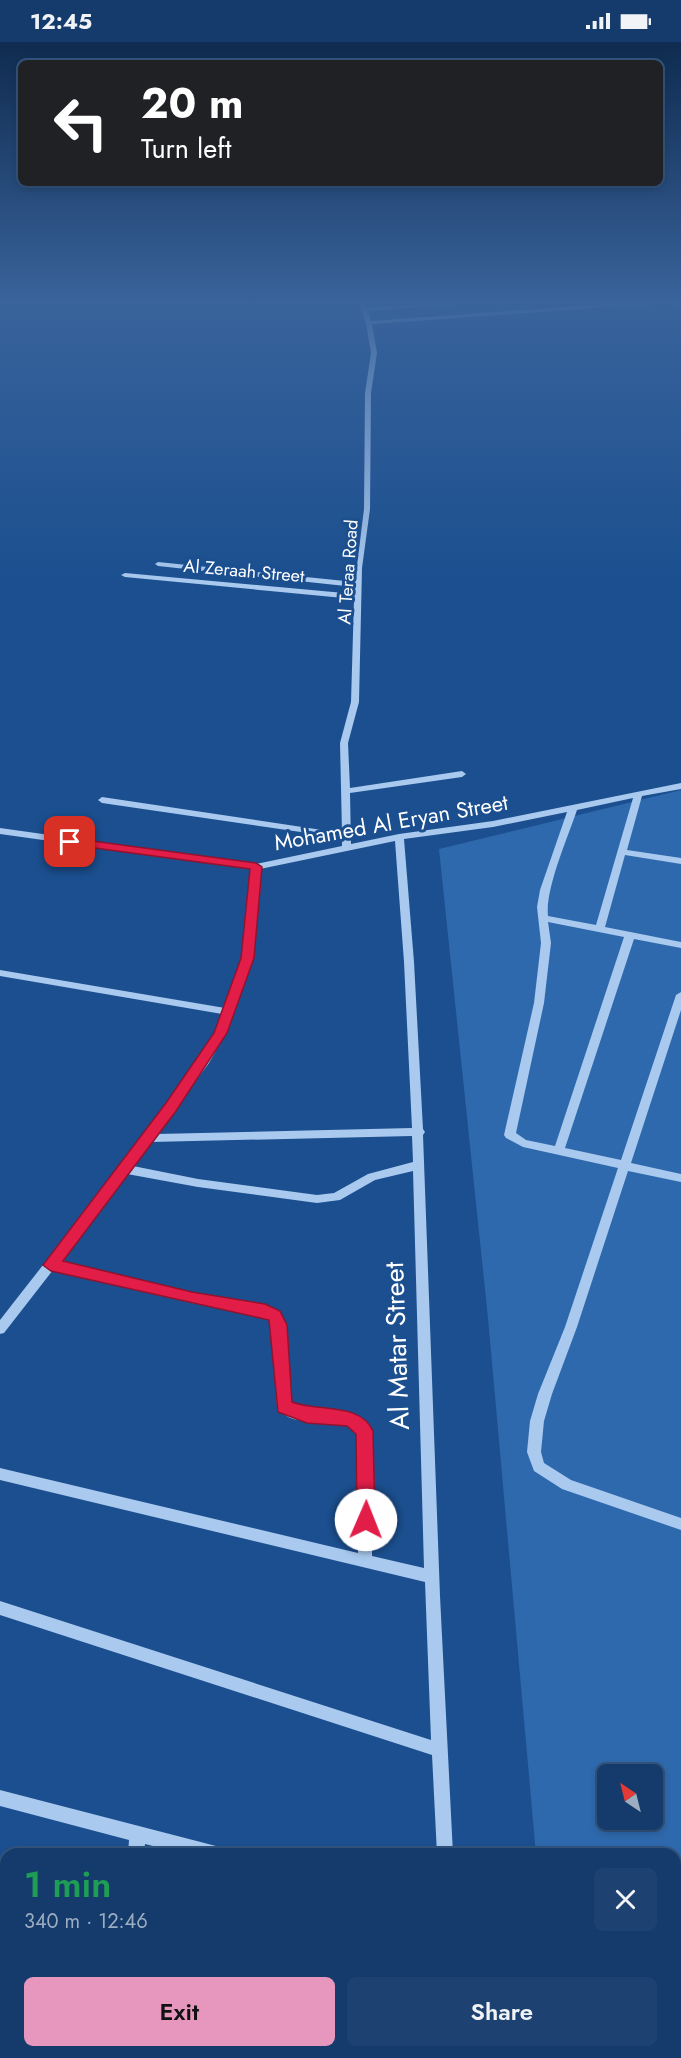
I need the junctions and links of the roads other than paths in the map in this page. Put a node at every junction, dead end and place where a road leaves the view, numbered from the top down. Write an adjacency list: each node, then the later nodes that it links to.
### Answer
1 (368, 394): 4 (street, Al Teraa Road)
2 (158, 564): 4 (street)
3 (126, 575): 5 (street, Al Zeraah Street)
4 (359, 585): 5 (street, Al Teraa Road)
5 (359, 597): 8 (street, Al Teraa Road)
6 (462, 774): 8 (street)
7 (681, 786): 9 (street, Mohamed Al Eryan Street)
8 (346, 791): 13 (street, Al Teraa Road)
9 (638, 795): 11 (street, Mohamed Al Eryan Street); 16 (street)
10 (102, 800): 13 (street)
11 (573, 808): 14 (street, Mohamed Al Eryan Street); 19 (street)
12 (0, 831): 18 (street, Mohamed Al Eryan Street)
13 (347, 836): 15 (street, Al Teraa Road)
14 (399, 837): 15 (street, Mohamed Al Eryan Street); 26 (street, Al Matar Street)
15 (347, 847): 18 (street, Mohamed Al Eryan Street)
16 (623, 852): 17 (street); 20 (street)
17 (681, 861)
18 (256, 867): 25 (street)
19 (543, 918): 20 (street); 28 (street)
20 (599, 930): 21 (street)
21 (630, 935): 22 (street); 28 (street)
22 (681, 945)
23 (0, 973): 25 (street)
24 (681, 995): 29 (street)
25 (229, 1012): 27 (street)
26 (419, 1132): 27 (street); 30 (street, Al Matar Street)
27 (148, 1138): 31 (street)
28 (559, 1150): 29 (street)
29 (625, 1164): 32 (street); 36 (street)
30 (419, 1165): 31 (street); 38 (street, Al Matar Street)
31 (124, 1169): 33 (street)
32 (681, 1178)
33 (51, 1265): 34 (street); 37 (street)
34 (0, 1329)
35 (0, 1474): 37 (street)
36 (681, 1524)
37 (365, 1561): 38 (street)
38 (432, 1576): 40 (street, Al Matar Street)
39 (0, 1608): 40 (street)
40 (439, 1750): 45 (street, Al Matar Street)
41 (0, 1798): 42 (street)
42 (138, 1833): 43 (street); 44 (street)
43 (137, 1848)
44 (194, 1848)
45 (445, 1848)

